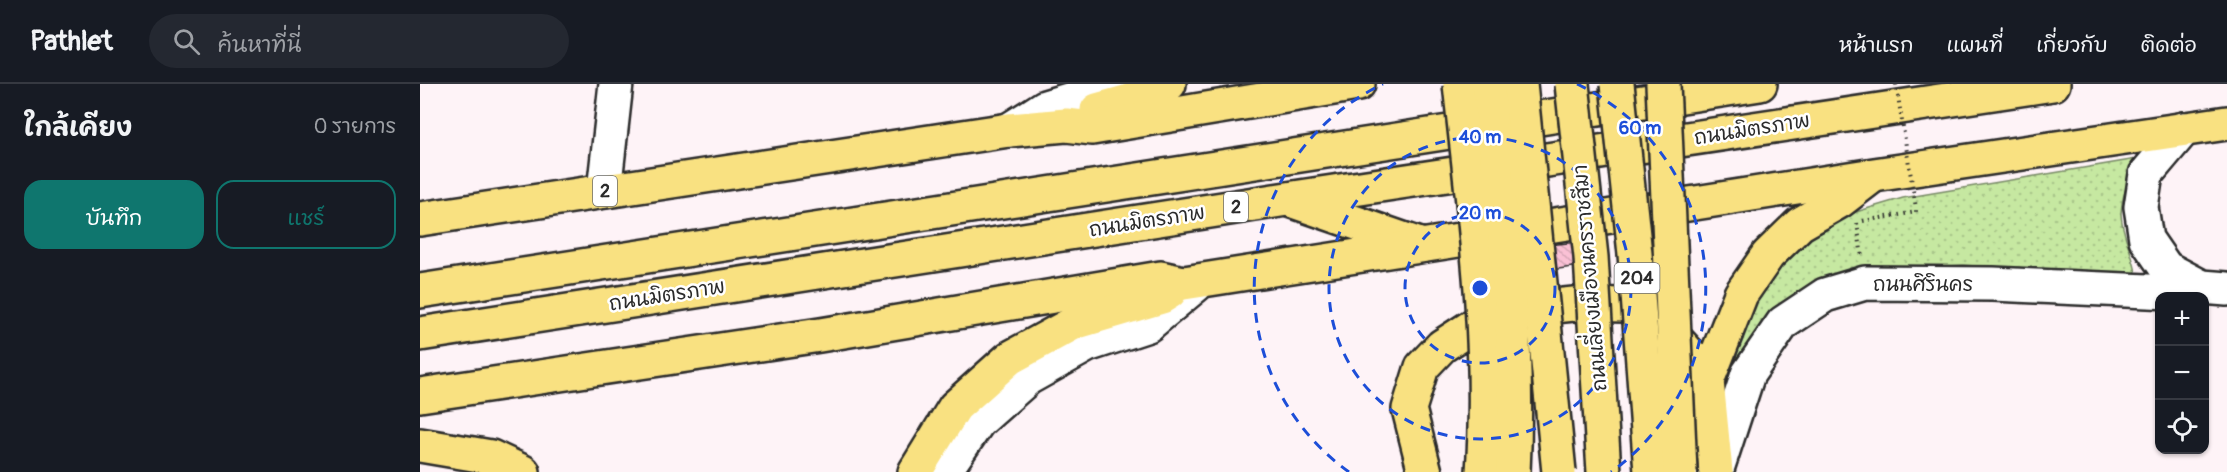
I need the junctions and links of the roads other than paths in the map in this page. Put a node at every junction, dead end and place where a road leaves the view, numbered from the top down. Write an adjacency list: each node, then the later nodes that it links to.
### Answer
1 (616, 84): 18 (street)
2 (1113, 84): 16 (street)
3 (1169, 84): 14 (highway)
4 (1358, 84): 14 (highway)
5 (1460, 84): 33 (highway, bridge)
6 (1489, 84): 34 (highway, bridge)
7 (1520, 84): 35 (highway, bridge)
8 (1572, 84): 36 (highway, ถนนเลี่ยงเมืองนครราชสีมา / 204, bridge)
9 (1617, 84): 37 (highway, 204, bridge)
10 (1663, 84): 38 (highway, bridge)
11 (1760, 84): 24 (highway, 2)
12 (2053, 84): 19 (highway, ถนนมิตรภาพ / 2)
13 (2227, 123): 15 (highway)
14 (1066, 125): 16 (highway)
15 (2184, 129): 17 (highway); 23 (street, ถนนศิรินคร)
16 (1009, 130): 18 (highway, 2)
17 (1874, 175): 21 (highway); 26 (highway)
18 (604, 191): 20 (highway, 2)
19 (1287, 199): 21 (highway); 25 (highway, ถนนมิตรภาพ / 2)
20 (420, 219)
21 (1425, 246): 22 (highway)
22 (1193, 282): 27 (highway); 30 (highway); 31 (street)
23 (2214, 288): 39 (street, ถนนศิรินคร)
24 (420, 291)
25 (420, 334)
26 (1707, 381): 32 (highway); 39 (highway)
27 (420, 395)
28 (420, 445): 29 (highway)
29 (523, 472)
30 (915, 472)
31 (944, 472)
32 (1425, 472)
33 (1483, 472)
34 (1513, 472)
35 (1559, 472)
36 (1604, 472)
37 (1651, 472)
38 (1680, 472)
39 (1716, 472)

